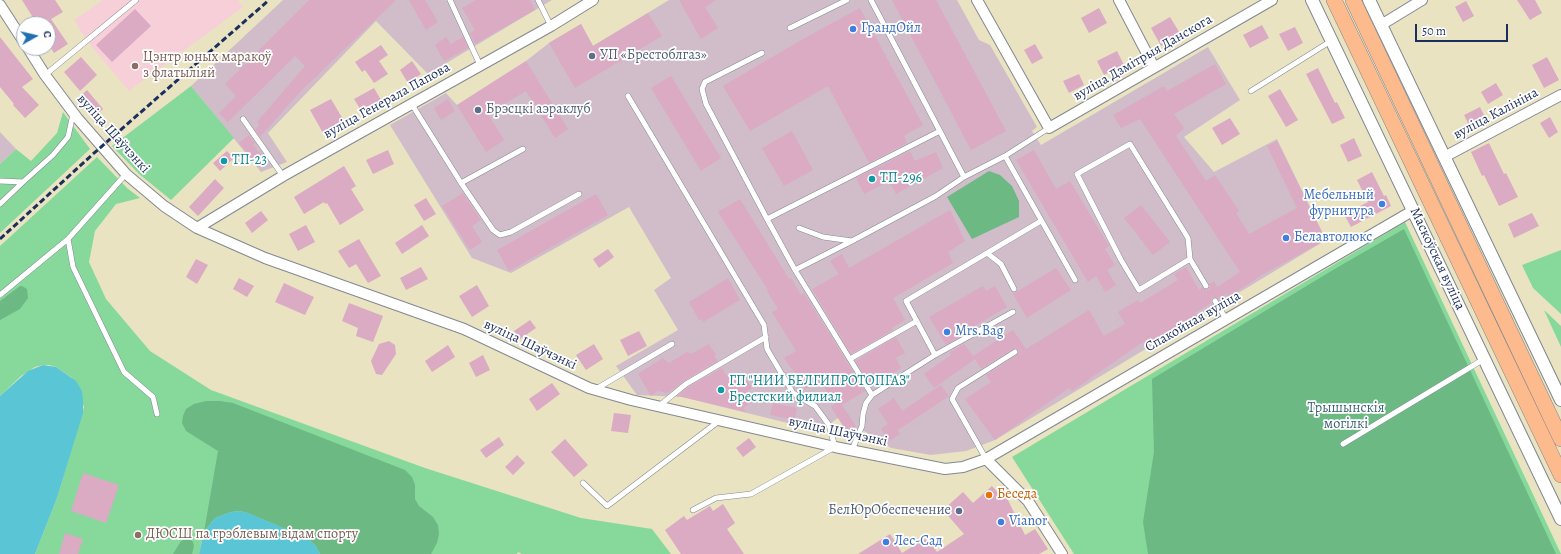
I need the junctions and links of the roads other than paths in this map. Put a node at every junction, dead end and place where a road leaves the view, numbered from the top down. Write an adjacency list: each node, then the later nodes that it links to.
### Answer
1 (136, 0): 25 (lane)
2 (450, 0): 23 (lane)
3 (538, 0): 17 (lane)
4 (593, 0): 17 (street, вуліца Генерала Папова)
5 (847, 0): 18 (lane)
6 (871, 0): 33 (lane)
7 (977, 0): 32 (street)
8 (1119, 0): 24 (street)
9 (1272, 0): 24 (street, вуліца Дзмітрыя Данскога)
10 (1312, 0): 20 (street, Маскоўская вуліца)
11 (1334, 0): 80 (main road, Маскоўская вуліца)
12 (1353, 0): 75 (main road)
13 (1369, 0): 16 (street)
14 (1422, 0): 16 (street)
15 (0, 5): 19 (street)
16 (1380, 24): 36 (street)
17 (551, 26): 23 (street, вуліца Генерала Папова)
18 (790, 28)
19 (16, 30)
20 (1332, 40): 26 (lane); 45 (street, Маскоўская вуліца)
21 (762, 53): 46 (lane)
22 (33, 56): 25 (street, вуліца Шаўчэнкі)
23 (480, 65): 29 (street, вуліца Генерала Папова)
24 (1154, 67): 32 (street, вуліца Дзмітрыя Данскога)
25 (45, 75): 30 (street, вуліца Шаўчэнкі)
26 (1251, 91)
27 (1561, 95): 36 (street, вуліца Калініна)
28 (628, 96): 63 (lane)
29 (411, 103): 38 (street, вуліца Генерала Папова); 42 (lane)
30 (73, 113): 37 (street, вуліца Шаўчэнкі); 41 (lane)
31 (243, 119): 38 (lane)
32 (1048, 128): 35 (lane)
33 (940, 131): 39 (lane); 46 (lane)
34 (522, 149): 42 (lane)
35 (1005, 156): 39 (lane); 47 (lane)
36 (1444, 157): 71 (street)
37 (126, 174): 48 (street, вуліца Шаўчэнкі); 50 (lane)
38 (283, 176): 48 (street, вуліца Генерала Папова)
39 (964, 177): 51 (lane)
40 (0, 181): 41 (lane)
41 (23, 182): 44 (lane)
42 (461, 183): 43 (lane)
43 (579, 194)
44 (0, 204)
45 (1414, 210): 61 (street, Спакойная вуліца); 68 (street, Маскоўская вуліца)
46 (767, 219): 54 (lane)
47 (1041, 221): 52 (lane); 55 (lane)
48 (196, 228): 69 (street, вуліца Шаўчэнкі)
49 (799, 228): 51 (lane)
50 (68, 240): 58 (lane); 73 (lane)
51 (852, 241): 54 (lane)
52 (987, 253): 57 (lane); 62 (lane)
53 (1190, 259): 53 (lane); 56 (lane)
54 (795, 270): 67 (lane)
55 (1075, 280)
56 (1206, 286)
57 (1014, 288)
58 (0, 295)
59 (1215, 301): 61 (lane)
60 (1014, 312): 66 (lane)
61 (1226, 319): 79 (street, Спакойная вуліца)
62 (917, 321): 66 (lane); 67 (lane)
63 (766, 337): 72 (lane); 77 (lane)
64 (672, 344): 69 (lane)
65 (1015, 352): 79 (lane)
66 (936, 355): 70 (lane)
67 (850, 359): 70 (lane)
68 (1485, 359): 76 (lane); 83 (street, Маскоўская вуліца)
69 (596, 390): 72 (street, вуліца Шаўчэнкі)
70 (872, 395): 78 (lane)
71 (1561, 400)
72 (659, 406): 74 (street, вуліца Шаўчэнкі)
73 (157, 414)
74 (720, 420): 77 (street, вуліца Шаўчэнкі); 81 (lane)
75 (1561, 439)
76 (1343, 444)
77 (835, 447): 78 (street, вуліца Шаўчэнкі); 82 (lane)
78 (852, 450): 79 (street, вуліца Шаўчэнкі)
79 (986, 459): 84 (street)
80 (1561, 475)
81 (583, 483)
82 (692, 510)
83 (1561, 519)
84 (1062, 554)

